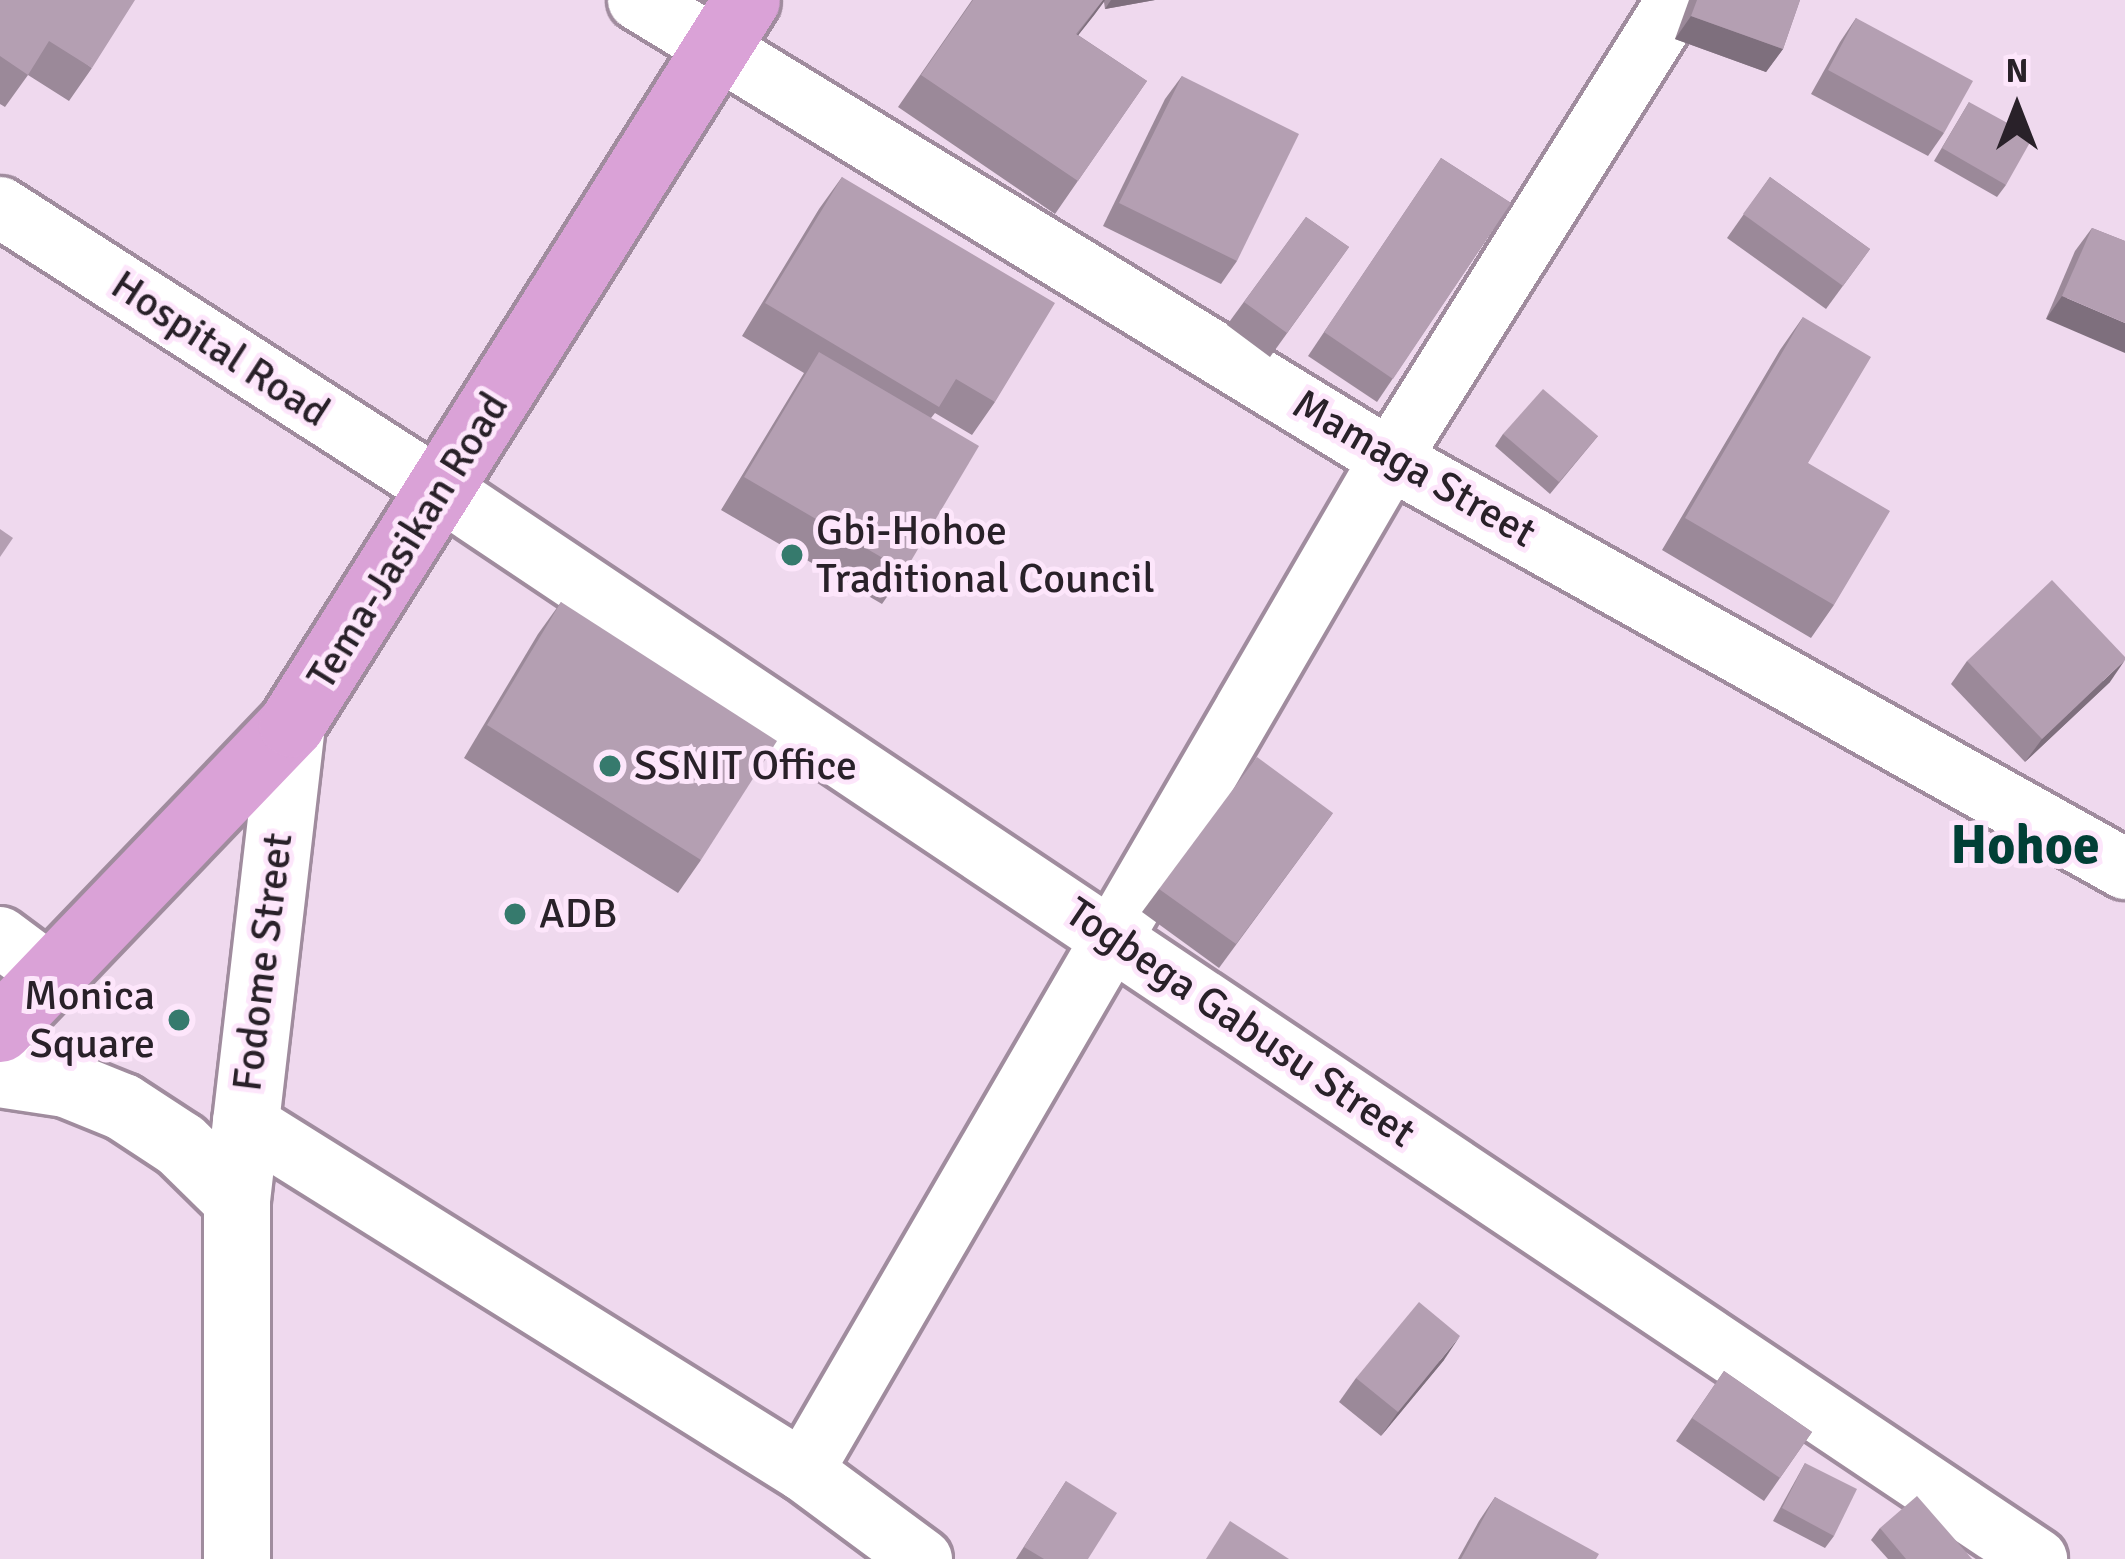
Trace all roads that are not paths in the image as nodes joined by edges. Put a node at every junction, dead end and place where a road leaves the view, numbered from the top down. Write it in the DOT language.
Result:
graph roads {
  1 [pos="638,0"];
  2 [pos="1677,0"];
  3 [pos="732,24"];
  4 [pos="0,207"];
  5 [pos="1390,459"];
  6 [pos="441,490"];
  7 [pos="292,724"];
  8 [pos="2125,869"];
  9 [pos="1110,935"];
  10 [pos="0,937"];
  11 [pos="51,976"];
  12 [pos="0,1029"];
  13 [pos="0,1074"];
  14 [pos="243,1120"];
  15 [pos="237,1200"];
  16 [pos="803,1471"];
  17 [pos="237,1559"];
  18 [pos="922,1559"];
  19 [pos="2037,1559"];
  1 -- 3 [label="street, Mamaga Street"];
  2 -- 5 [label="street"];
  3 -- 5 [label="street, Mamaga Street"];
  3 -- 6 [label="highway, Tema-Jasikan Road"];
  4 -- 6 [label="street, Hospital Road"];
  5 -- 8 [label="street, Mamaga Street"];
  5 -- 9 [label="street"];
  6 -- 7 [label="highway, Tema-Jasikan Road"];
  6 -- 9 [label="street, Togbega Gabusu Street"];
  7 -- 11 [label="highway, Tema-Jasikan Road"];
  7 -- 14 [label="street, Fodome Street"];
  9 -- 16 [label="street"];
  9 -- 19 [label="street, Togbega Gabusu Street"];
  10 -- 11 [label="street"];
  11 -- 12 [label="highway, Tema-Jasikan Road"];
  13 -- 15 [label="street"];
  14 -- 15 [label="street, Fodome Street"];
  14 -- 16 [label="street"];
  15 -- 17 [label="street, Fodome Street"];
  16 -- 18 [label="street"];
}
